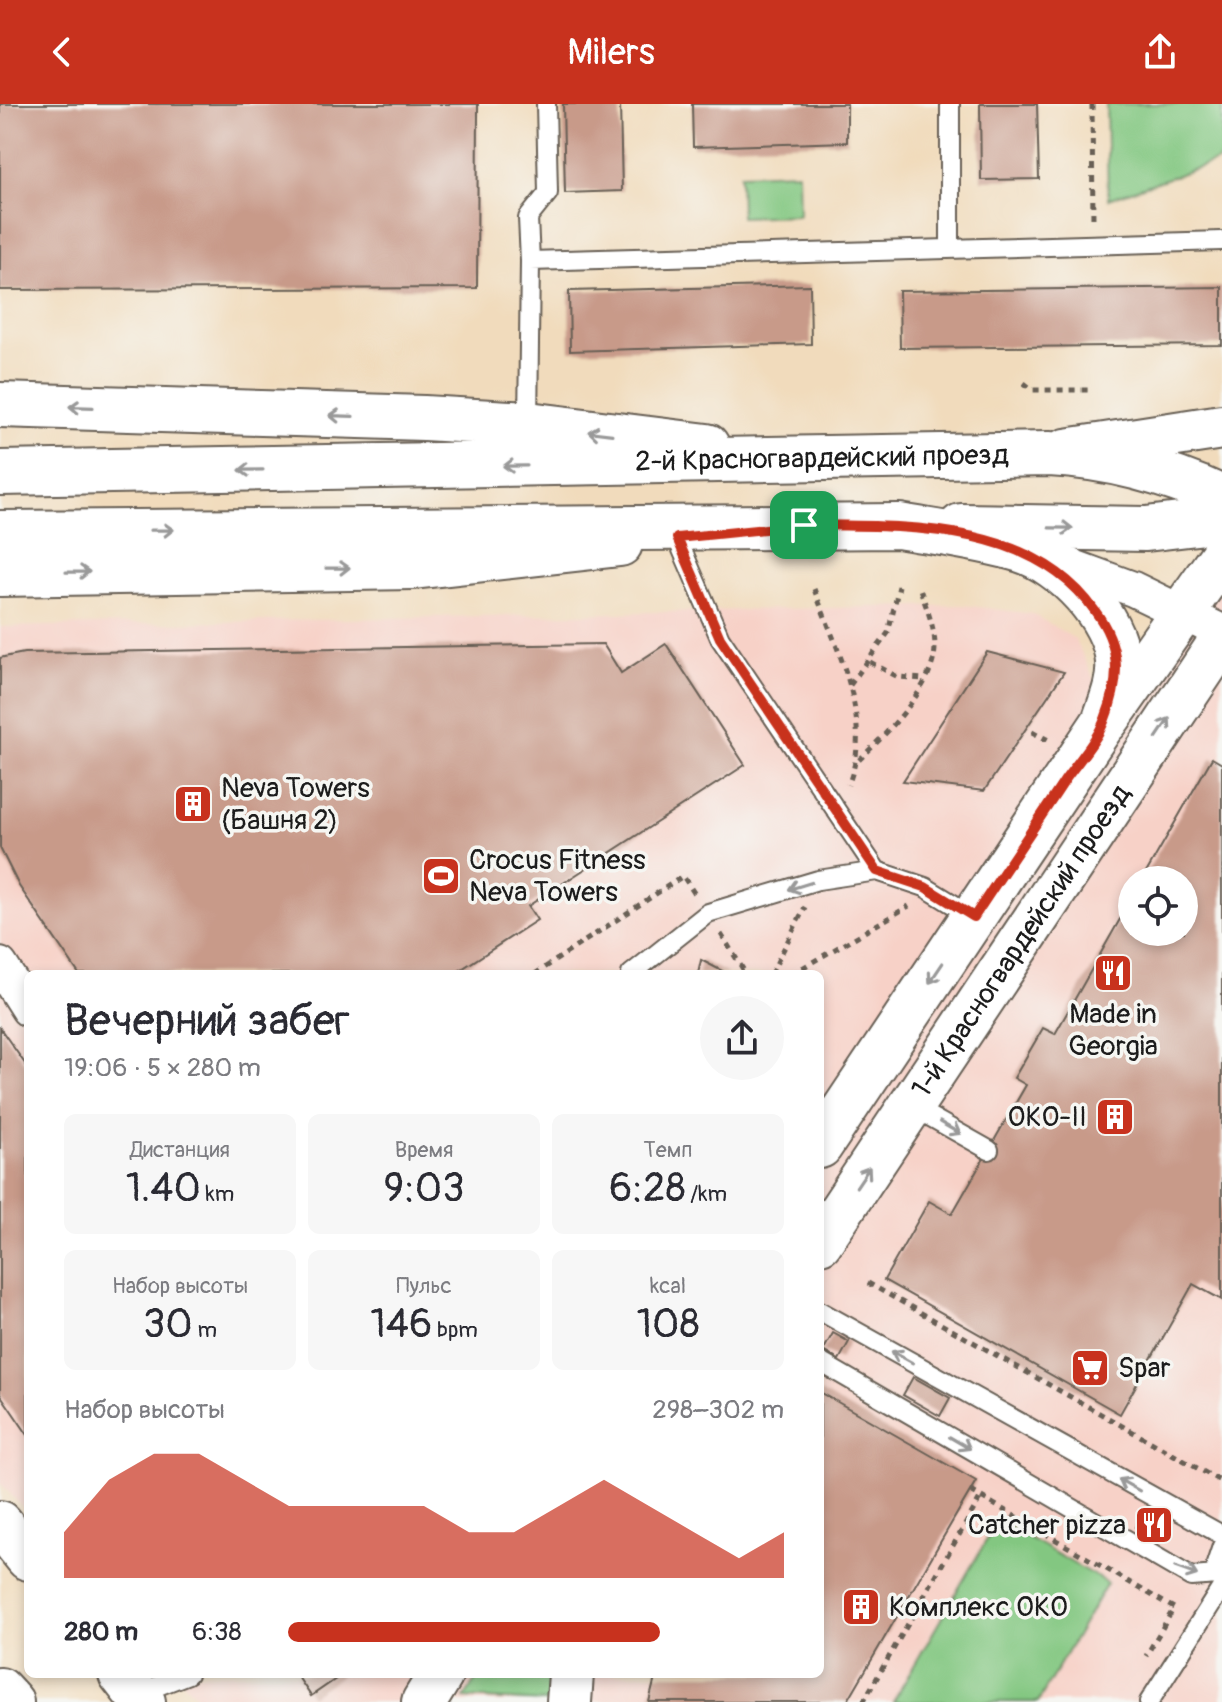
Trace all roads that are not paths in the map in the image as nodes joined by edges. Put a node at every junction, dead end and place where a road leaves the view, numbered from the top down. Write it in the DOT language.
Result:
graph roads {
  1 [pos="546,104"];
  2 [pos="950,104"];
  3 [pos="1222,241"];
  4 [pos="950,247"];
  5 [pos="530,261"];
  6 [pos="0,405"];
  7 [pos="528,424"];
  8 [pos="1222,427"];
  9 [pos="1049,454"];
  10 [pos="817,460"];
  11 [pos="0,473"];
  12 [pos="1222,498"];
  13 [pos="1222,520"];
  14 [pos="804,525"];
  15 [pos="899,526"];
  16 [pos="0,533"];
  17 [pos="677,538"];
  18 [pos="1023,550"];
  19 [pos="1222,556"];
  20 [pos="0,574"];
  21 [pos="1181,612"];
  22 [pos="1222,632"];
  23 [pos="1222,640"];
  24 [pos="1104,722"];
  25 [pos="877,871"];
  26 [pos="974,917"];
  27 [pos="0,965"];
  28 [pos="636,970"];
  29 [pos="24,1003"];
  30 [pos="911,1106"];
  31 [pos="824,1140"];
  32 [pos="989,1150"];
  33 [pos="824,1236"];
  34 [pos="824,1313"];
  35 [pos="824,1364"];
  36 [pos="0,1523"];
  37 [pos="1222,1535"];
  38 [pos="1222,1546"];
  39 [pos="24,1553"];
  40 [pos="1221,1581"];
  41 [pos="177,1678"];
  42 [pos="571,1678"];
  43 [pos="0,1690"];
  44 [pos="138,1693"];
  45 [pos="11,1702"];
  46 [pos="569,1702"];
  47 [pos="1149,1702"];
  1 -- 5 [label="lane"];
  2 -- 4 [label="lane"];
  3 -- 4 [label="lane"];
  4 -- 5 [label="lane"];
  5 -- 7 [label="lane"];
  7 -- 6 [label="main road, one-way"];
  10 -- 7 [label="main road, one-way"];
  8 -- 9 [label="main road"];
  9 -- 10 [label="main road, 2-й Красногвардейский проезд"];
  9 -- 12 [label="main road, 2-й Красногвардейский проезд"];
  10 -- 11 [label="main road, 2-й Красногвардейский проезд, one-way"];
  15 -- 13 [label="main road, one-way"];
  14 -- 15 [label="main road"];
  16 -- 14 [label="main road, one-way"];
  14 -- 17 [label="main road"];
  15 -- 18 [label="main road"];
  20 -- 17 [label="main road, one-way"];
  17 -- 25 [label="lane"];
  18 -- 21 [label="street"];
  18 -- 24 [label="main road"];
  19 -- 21 [label="main road, 1-й Красногвардейский проезд"];
  21 -- 22 [label="street"];
  21 -- 24 [label="main road, 1-й Красногвардейский проезд"];
  30 -- 23 [label="main road, 1-й Красногвардейский проезд, one-way"];
  24 -- 26 [label="main road, 1-й Красногвардейский проезд"];
  25 -- 26 [label="lane"];
  25 -- 28 [label="lane, one-way"];
  26 -- 31 [label="main road, 1-й Красногвардейский проезд, one-way"];
  27 -- 29 [label="street"];
  30 -- 32 [label="lane, one-way"];
  33 -- 30 [label="main road, 1-й Красногвардейский проезд, one-way"];
  37 -- 34 [label="lane, one-way"];
  35 -- 40 [label="lane, one-way"];
  36 -- 39 [label="main road"];
  38 -- 40 [label="lane"];
  40 -- 47 [label="lane"];
  41 -- 44 [label="lane"];
  42 -- 46 [label="main road"];
  43 -- 45 [label="main road"];
}
